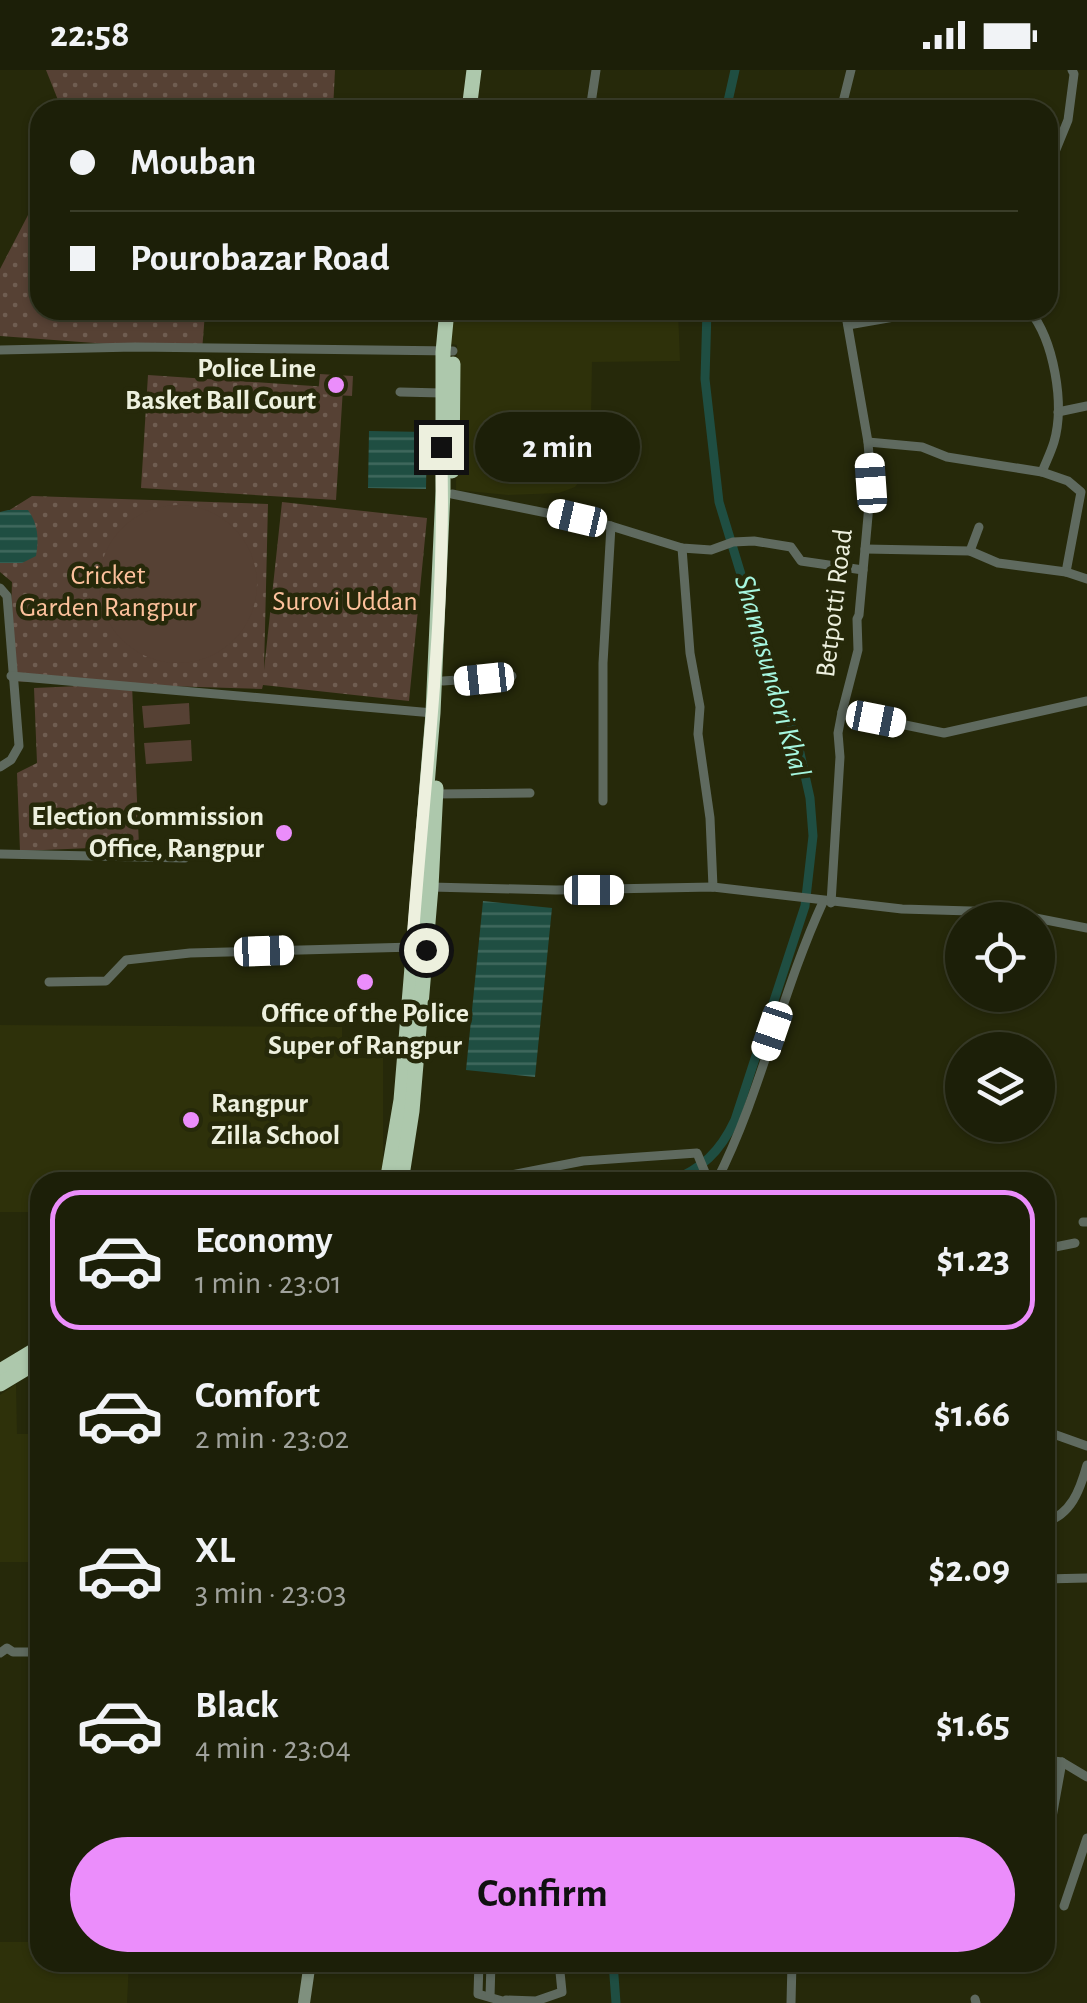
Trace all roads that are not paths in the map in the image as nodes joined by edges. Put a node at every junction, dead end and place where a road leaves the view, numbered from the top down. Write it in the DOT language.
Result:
graph roads {
  1 [pos="474,70"];
  2 [pos="482,70"];
  3 [pos="596,70"];
  4 [pos="850,70"];
  5 [pos="1072,70"];
  6 [pos="470,100"];
  7 [pos="479,100"];
  8 [pos="592,100"];
  9 [pos="843,100"];
  10 [pos="1058,144"];
  11 [pos="447,320"];
  12 [pos="455,320"];
  13 [pos="847,320"];
  14 [pos="877,320"];
  15 [pos="1038,320"];
  16 [pos="848,325"];
  17 [pos="0,350"];
  18 [pos="448,352"];
  19 [pos="400,392"];
  20 [pos="442,393"];
  21 [pos="1087,406"];
  22 [pos="1058,412"];
  23 [pos="868,442"];
  24 [pos="1042,472"];
  25 [pos="452,494"];
  26 [pos="611,526"];
  27 [pos="979,527"];
  28 [pos="682,548"];
  29 [pos="865,549"];
  30 [pos="970,551"];
  31 [pos="863,570"];
  32 [pos="1066,572"];
  33 [pos="1087,579"];
  34 [pos="0,588"];
  35 [pos="11,676"];
  36 [pos="512,676"];
  37 [pos="444,682"];
  38 [pos="1087,701"];
  39 [pos="433,712"];
  40 [pos="842,712"];
  41 [pos="0,767"];
  42 [pos="530,793"];
  43 [pos="435,794"];
  44 [pos="603,801"];
  45 [pos="0,854"];
  46 [pos="186,858"];
  47 [pos="431,887"];
  48 [pos="713,887"];
  49 [pos="827,902"];
  50 [pos="1087,928"];
  51 [pos="419,949"];
  52 [pos="48,982"];
  53 [pos="390,1172"];
  54 [pos="403,1172"];
  55 [pos="524,1172"];
  56 [pos="707,1172"];
  57 [pos="719,1172"];
  58 [pos="1076,1243"];
  59 [pos="1055,1247"];
  60 [pos="30,1353"];
  61 [pos="30,1366"];
  62 [pos="0,1371"];
  63 [pos="0,1384"];
  64 [pos="1055,1435"];
  65 [pos="1087,1446"];
  66 [pos="1087,1466"];
  67 [pos="1055,1518"];
  68 [pos="1087,1578"];
  69 [pos="1055,1579"];
  70 [pos="30,1652"];
  71 [pos="0,1653"];
  72 [pos="1055,1761"];
  73 [pos="1062,1762"];
  74 [pos="1087,1777"];
  75 [pos="1055,1801"];
  76 [pos="1087,1838"];
  77 [pos="1064,1906"];
  78 [pos="309,1972"];
  79 [pos="479,1972"];
  80 [pos="491,1972"];
  81 [pos="560,1972"];
  82 [pos="792,1972"];
  83 [pos="490,1997"];
  84 [pos="506,2002"];
  85 [pos="536,2002"];
  86 [pos="304,2003"];
  87 [pos="791,2003"];
  1 -- 6 [label="highway"];
  2 -- 7 [label="highway"];
  3 -- 8 [label="street"];
  4 -- 9 [label="street"];
  5 -- 10 [label="street"];
  11 -- 18 [label="highway"];
  12 -- 18 [label="highway"];
  13 -- 16 [label="street, Betpotti Road"];
  14 -- 16 [label="street"];
  15 -- 22 [label="street"];
  16 -- 23 [label="street, Betpotti Road"];
  17 -- 18 [label="street"];
  18 -- 20 [label="highway"];
  18 -- 25 [label="highway"];
  19 -- 20 [label="street"];
  20 -- 39 [label="highway"];
  21 -- 22 [label="street"];
  22 -- 24 [label="street"];
  23 -- 24 [label="street"];
  23 -- 29 [label="street, Betpotti Road"];
  24 -- 32 [label="street"];
  25 -- 26 [label="street"];
  25 -- 37 [label="highway"];
  26 -- 28 [label="street"];
  26 -- 44 [label="street"];
  27 -- 30 [label="street"];
  28 -- 31 [label="street"];
  28 -- 48 [label="street"];
  29 -- 30 [label="street"];
  29 -- 31 [label="street, Betpotti Road"];
  30 -- 32 [label="street"];
  31 -- 40 [label="street, Betpotti Road"];
  32 -- 33 [label="street"];
  34 -- 35 [label="street"];
  35 -- 39 [label="street"];
  35 -- 41 [label="street"];
  36 -- 37 [label="street"];
  37 -- 43 [label="highway"];
  38 -- 40 [label="street"];
  39 -- 51 [label="highway"];
  40 -- 49 [label="street, Betpotti Road"];
  42 -- 43 [label="street"];
  43 -- 47 [label="highway"];
  45 -- 46 [label="street"];
  47 -- 48 [label="street"];
  47 -- 51 [label="highway"];
  48 -- 49 [label="street"];
  49 -- 50 [label="street"];
  49 -- 57 [label="street"];
  51 -- 52 [label="street"];
  51 -- 53 [label="highway"];
  51 -- 54 [label="highway"];
  55 -- 56 [label="street"];
  58 -- 59 [label="street"];
  60 -- 62 [label="highway"];
  61 -- 63 [label="highway"];
  64 -- 65 [label="street"];
  66 -- 67 [label="street"];
  68 -- 69 [label="street"];
  70 -- 71 [label="street"];
  72 -- 73 [label="street"];
  73 -- 74 [label="street"];
  73 -- 75 [label="street"];
  76 -- 77 [label="street"];
  78 -- 86 [label="main road"];
  79 -- 83 [label="street"];
  80 -- 83 [label="street"];
  81 -- 85 [label="street"];
  82 -- 87 [label="street"];
  83 -- 84 [label="street"];
  84 -- 85 [label="street"];
}
